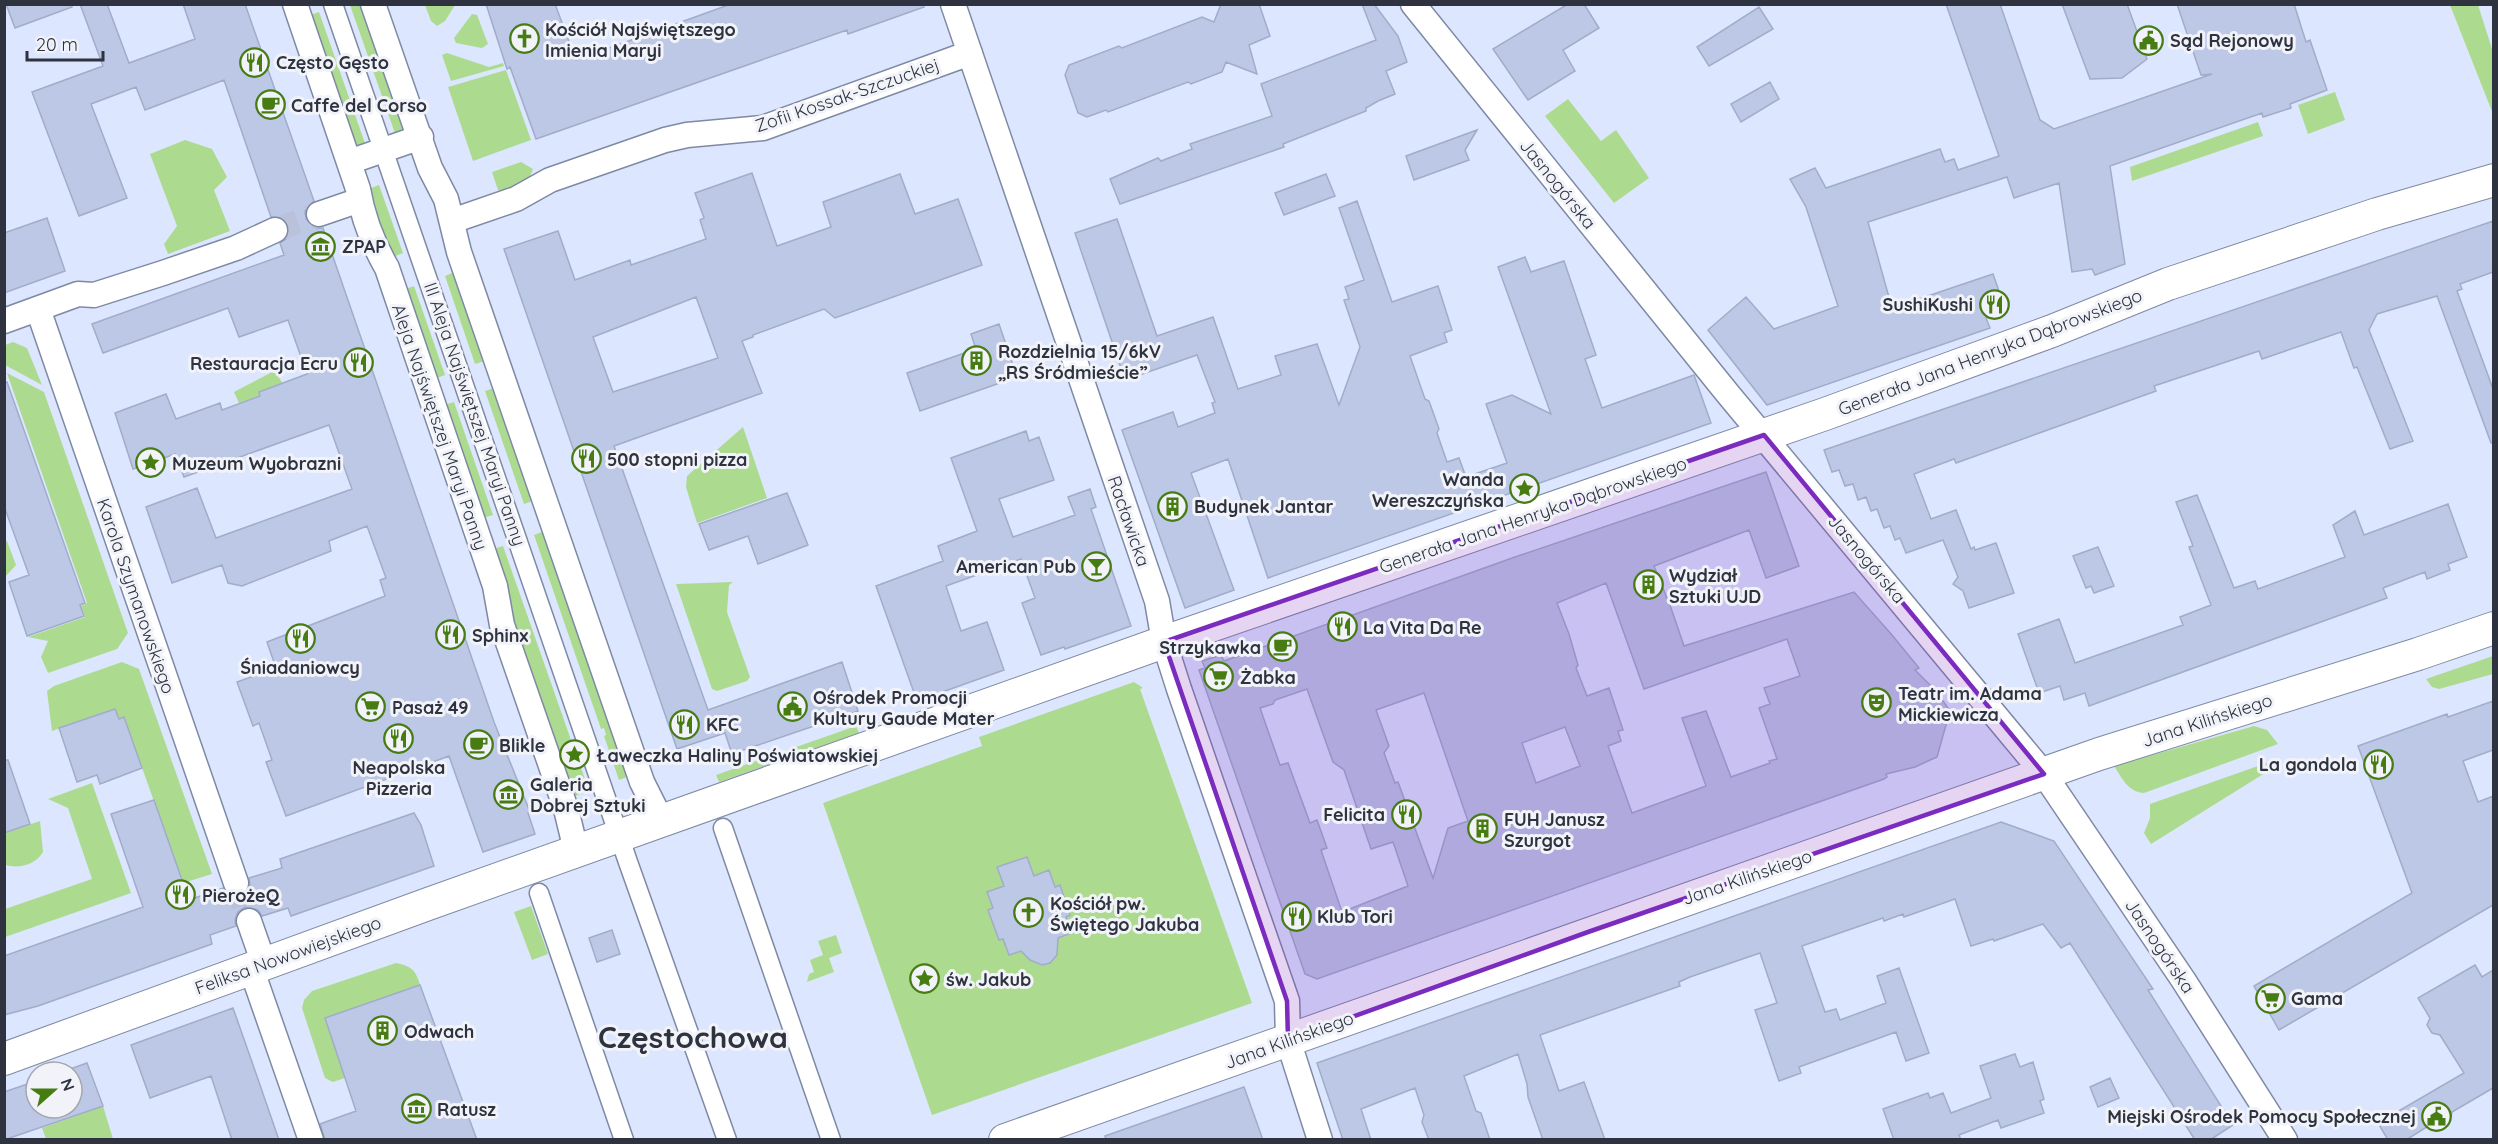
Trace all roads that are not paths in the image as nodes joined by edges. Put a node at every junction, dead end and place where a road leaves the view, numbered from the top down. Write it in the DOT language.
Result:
graph roads {
  1 [pos="295,4"];
  2 [pos="333,4"];
  3 [pos="373,4"];
  4 [pos="953,4"];
  5 [pos="1413,4"];
  6 [pos="970,53"];
  7 [pos="421,137"];
  8 [pos="384,150"];
  9 [pos="349,162"];
  10 [pos="2493,180"];
  11 [pos="360,200"];
  12 [pos="319,214"];
  13 [pos="452,221"];
  14 [pos="275,230"];
  15 [pos="38,309"];
  16 [pos="4,321"];
  17 [pos="1764,435"];
  18 [pos="2493,628"];
  19 [pos="1164,642"];
  20 [pos="2044,774"];
  21 [pos="662,822"];
  22 [pos="723,828"];
  23 [pos="618,830"];
  24 [pos="572,853"];
  25 [pos="236,883"];
  26 [pos="538,893"];
  27 [pos="249,921"];
  28 [pos="257,966"];
  29 [pos="1288,1041"];
  30 [pos="4,1059"];
  31 [pos="311,1140"];
  32 [pos="624,1140"];
  33 [pos="727,1140"];
  34 [pos="831,1140"];
  35 [pos="1005,1140"];
  36 [pos="1320,1140"];
  37 [pos="2285,1140"];
  1 -- 9 [label="street, Aleja Najświętszej Maryi Panny"];
  2 -- 8 [label="street, III Aleja Najświętszej Maryi Panny"];
  3 -- 7 [label="street"];
  4 -- 6 [label="street, Racławicka"];
  5 -- 17 [label="street, Jasnogórska"];
  6 -- 13 [label="street, Zofii Kossak-Szczuckiej"];
  6 -- 19 [label="street, Racławicka"];
  7 -- 8 [label="street"];
  7 -- 13 [label="street"];
  8 -- 9 [label="street"];
  8 -- 23 [label="street, III Aleja Najświętszej Maryi Panny"];
  9 -- 11 [label="street, Aleja Najświętszej Maryi Panny"];
  10 -- 17 [label="street, Generała Jana Henryka Dąbrowskiego"];
  11 -- 12 [label="street"];
  11 -- 24 [label="street, Aleja Najświętszej Maryi Panny"];
  13 -- 21 [label="street"];
  14 -- 15 [label="street"];
  15 -- 16 [label="street"];
  15 -- 25 [label="street, Karola Szymanowskiego"];
  17 -- 19 [label="street, Generała Jana Henryka Dąbrowskiego"];
  17 -- 20 [label="street, Jasnogórska"];
  18 -- 20 [label="street, Jana Kilińskiego"];
  19 -- 21 [label="street, Generała Jana Henryka Dąbrowskiego"];
  19 -- 29 [label="street, Racławicka"];
  20 -- 29 [label="street, Jana Kilińskiego"];
  20 -- 37 [label="street, Jasnogórska"];
  21 -- 23 [label="street, Generała Jana Henryka Dąbrowskiego"];
  22 -- 34 [label="street"];
  23 -- 24 [label="street, Generała Jana Henryka Dąbrowskiego"];
  23 -- 33 [label="street"];
  24 -- 28 [label="street, Feliksa Nowowiejskiego"];
  26 -- 32 [label="street"];
  27 -- 28 [label="street"];
  28 -- 30 [label="street, Feliksa Nowowiejskiego"];
  28 -- 31 [label="street"];
  29 -- 35 [label="street, Jana Kilińskiego"];
  29 -- 36 [label="street, Racławicka"];
}
